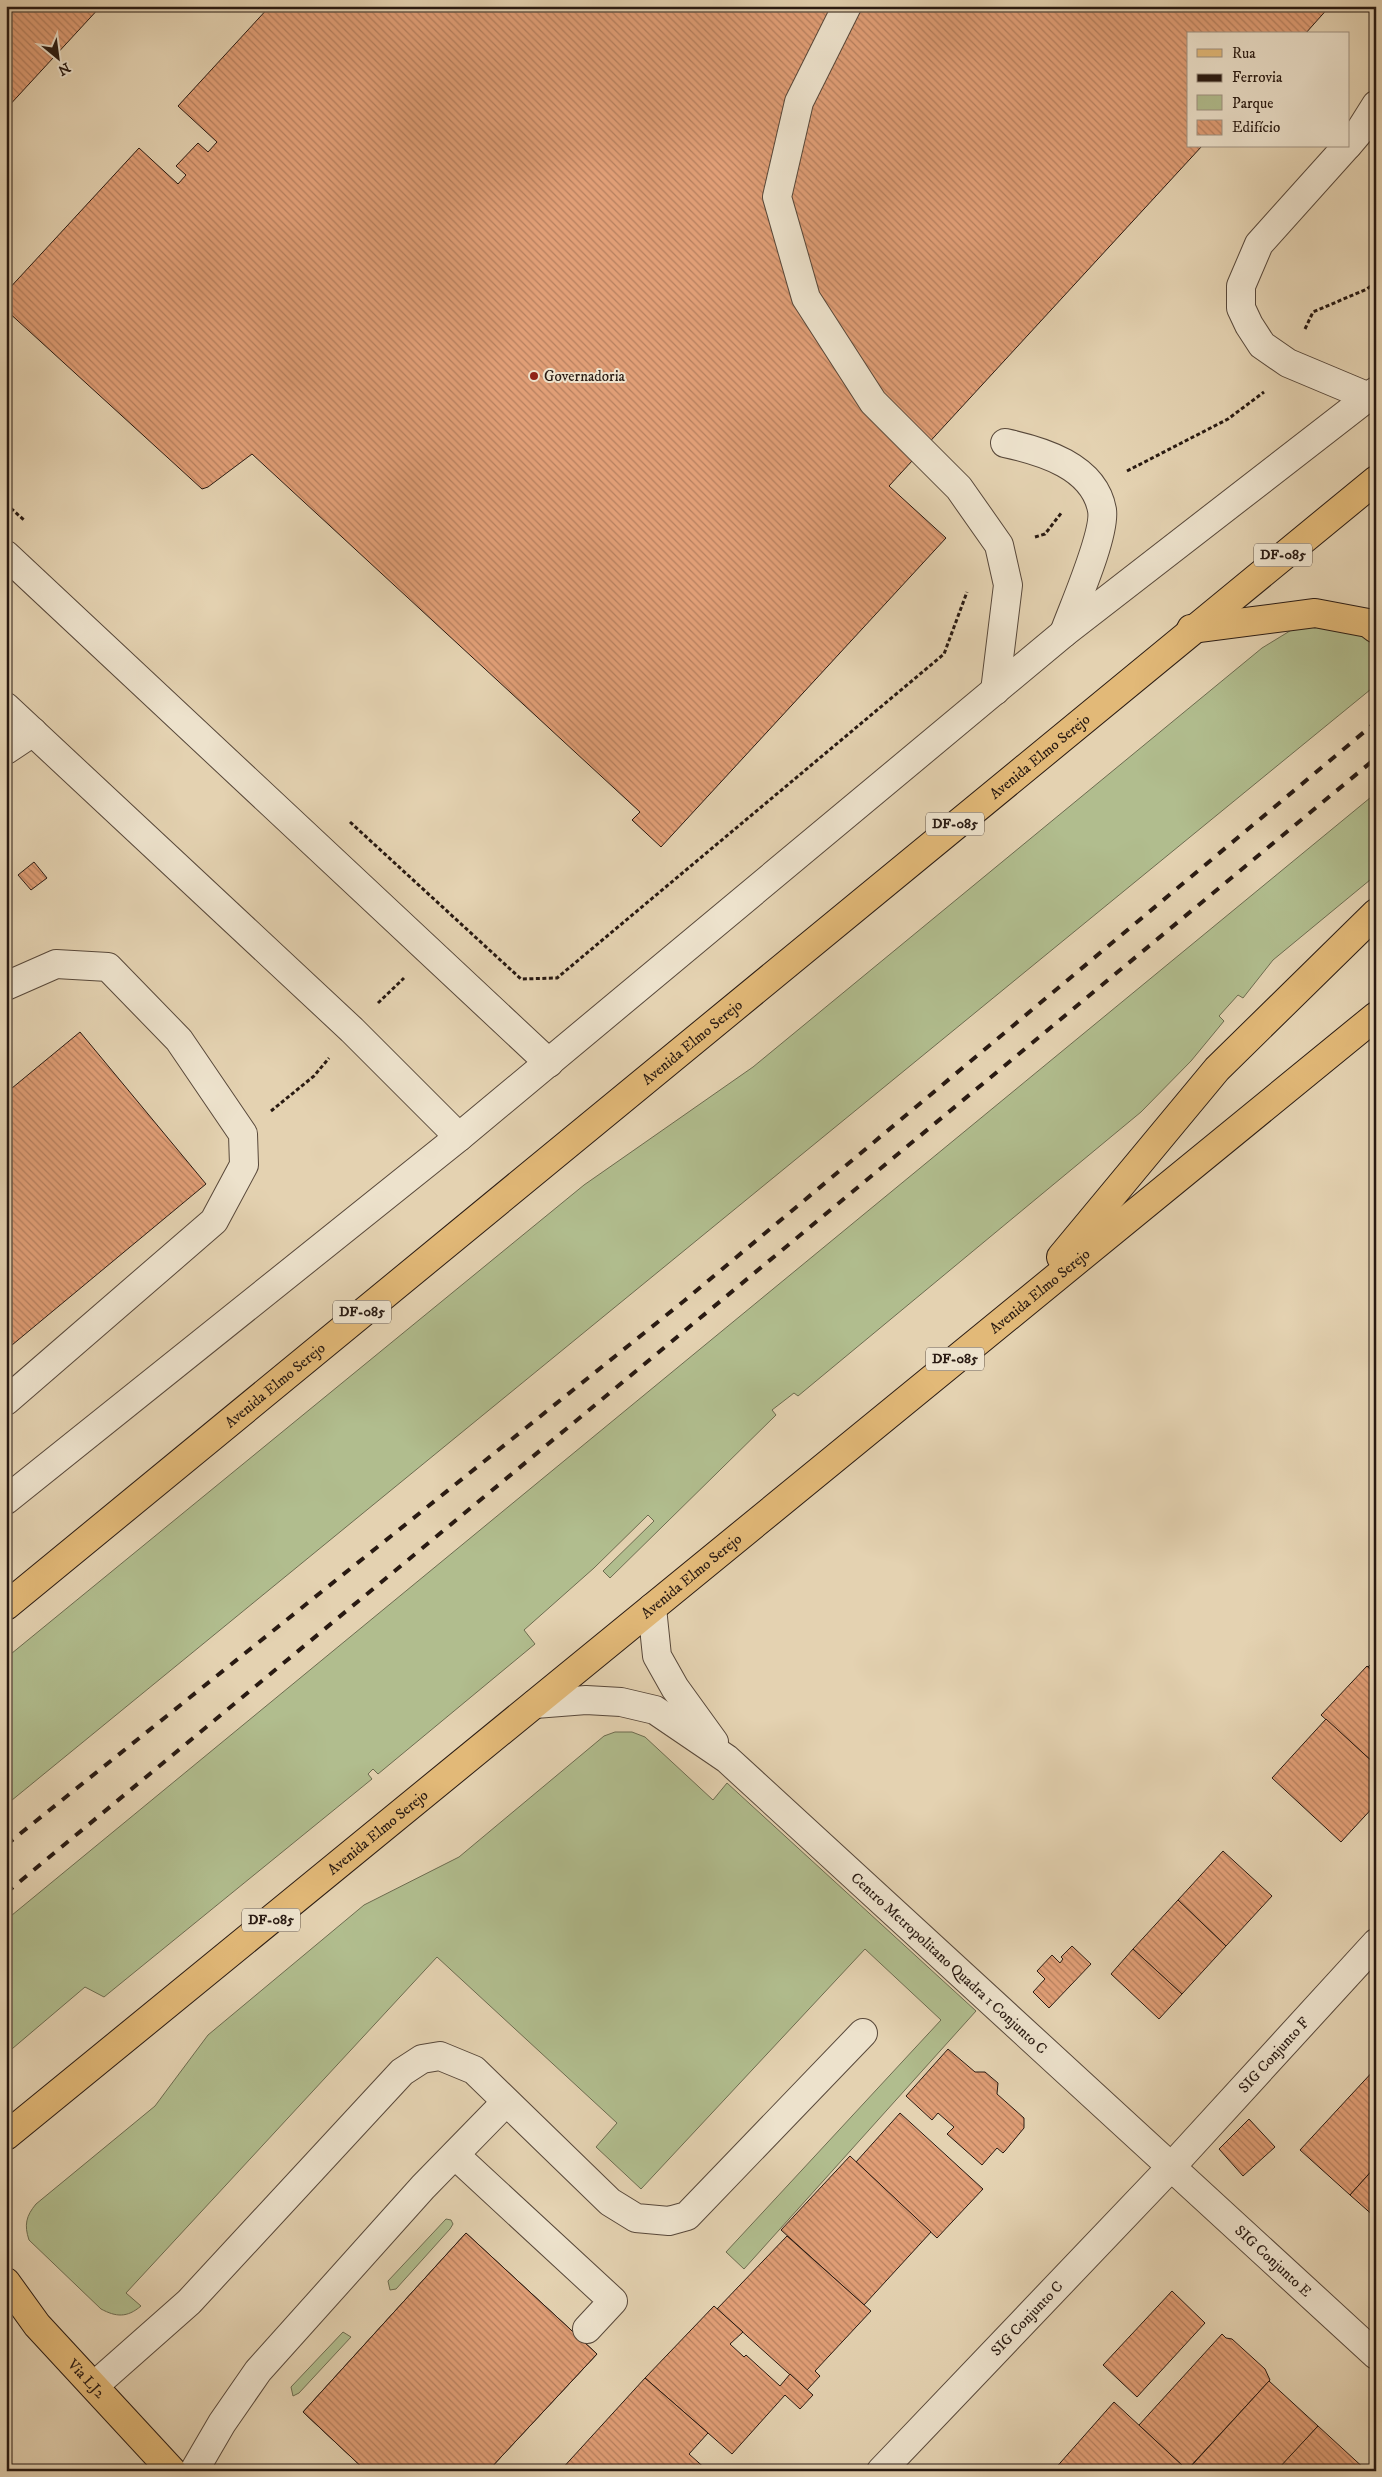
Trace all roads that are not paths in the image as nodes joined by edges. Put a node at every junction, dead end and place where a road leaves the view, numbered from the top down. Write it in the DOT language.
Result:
graph roads {
  1 [pos="847,6"];
  2 [pos="1376,104"];
  3 [pos="1350,143"];
  4 [pos="1345,148"];
  5 [pos="1372,394"];
  6 [pos="1005,444"];
  7 [pos="1376,480"];
  8 [pos="6,555"];
  9 [pos="1191,629"];
  10 [pos="1376,629"];
  11 [pos="1064,633"];
  12 [pos="995,691"];
  13 [pos="6,707"];
  14 [pos="33,732"];
  15 [pos="6,750"];
  16 [pos="1376,914"];
  17 [pos="6,986"];
  18 [pos="1376,1016"];
  19 [pos="549,1063"];
  20 [pos="458,1137"];
  21 [pos="1022,1304"];
  22 [pos="6,1402"];
  23 [pos="6,1500"];
  24 [pos="6,1606"];
  25 [pos="652,1608"];
  26 [pos="535,1704"];
  27 [pos="726,1759"];
  28 [pos="1376,1943"];
  29 [pos="863,2033"];
  30 [pos="506,2102"];
  31 [pos="6,2136"];
  32 [pos="455,2155"];
  33 [pos="1172,2166"];
  34 [pos="6,2282"];
  35 [pos="587,2329"];
  36 [pos="1376,2355"];
  37 [pos="94,2386"];
  38 [pos="161,2467"];
  39 [pos="194,2471"];
  40 [pos="881,2471"];
  1 -- 12 [label="street"];
  2 -- 3 [label="street"];
  4 -- 5 [label="street"];
  5 -- 11 [label="street"];
  6 -- 11 [label="street"];
  7 -- 9 [label="main road, Avenida Elmo Serejo / DF-085"];
  8 -- 19 [label="street"];
  9 -- 10 [label="main road"];
  9 -- 24 [label="main road, Avenida Elmo Serejo / DF-085"];
  11 -- 12 [label="street"];
  12 -- 19 [label="street"];
  13 -- 14 [label="street"];
  14 -- 15 [label="street"];
  14 -- 20 [label="street"];
  16 -- 21 [label="main road"];
  17 -- 22 [label="street"];
  18 -- 21 [label="main road, Avenida Elmo Serejo / DF-085"];
  19 -- 20 [label="street"];
  20 -- 23 [label="street"];
  21 -- 25 [label="main road, Avenida Elmo Serejo / DF-085"];
  25 -- 26 [label="main road, Avenida Elmo Serejo / DF-085"];
  25 -- 27 [label="street"];
  26 -- 27 [label="street"];
  26 -- 31 [label="main road, Avenida Elmo Serejo / DF-085"];
  27 -- 33 [label="street, Centro Metropolitano Quadra 1 Conjunto C"];
  28 -- 33 [label="street, SIG Conjunto F"];
  29 -- 30 [label="street"];
  30 -- 32 [label="street"];
  30 -- 37 [label="street"];
  32 -- 35 [label="street"];
  32 -- 39 [label="street"];
  33 -- 36 [label="street, SIG Conjunto E"];
  33 -- 40 [label="street, SIG Conjunto C"];
  34 -- 37 [label="main road, Via LJ2"];
  37 -- 38 [label="main road, Via LJ2"];
}
